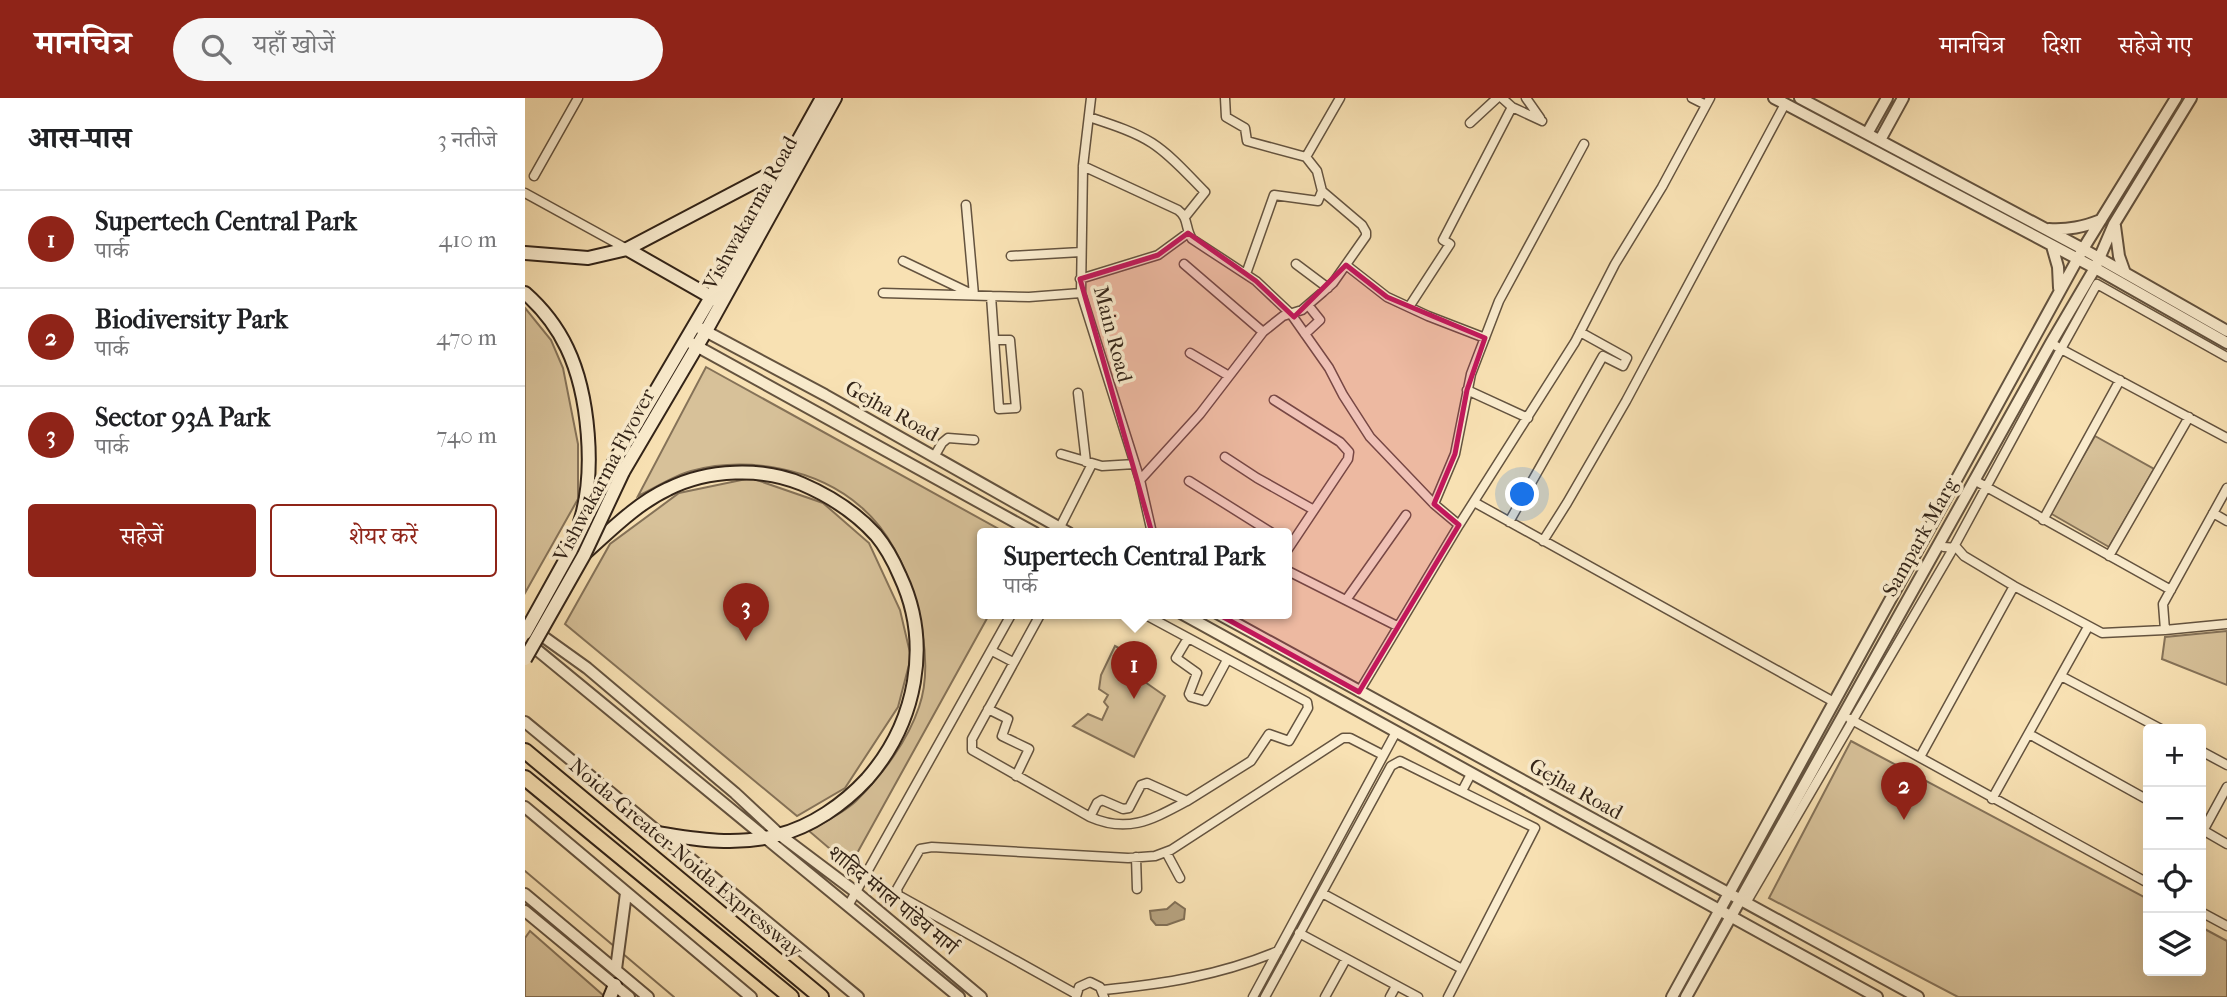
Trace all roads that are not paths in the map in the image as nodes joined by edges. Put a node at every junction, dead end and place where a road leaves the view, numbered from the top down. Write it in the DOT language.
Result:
graph roads {
  1 [pos="577,98"];
  2 [pos="822,98"];
  3 [pos="835,98"];
  4 [pos="1091,98"];
  5 [pos="1225,98"];
  6 [pos="1340,98"];
  7 [pos="1499,98"];
  8 [pos="1526,98"];
  9 [pos="1692,98"];
  10 [pos="1774,98"];
  11 [pos="1888,98"];
  12 [pos="1903,98"];
  13 [pos="2176,98"];
  14 [pos="2191,98"];
  15 [pos="1804,100"];
  16 [pos="1708,102"];
  17 [pos="1785,104"];
  18 [pos="1512,107"];
  19 [pos="1802,114"];
  20 [pos="1089,117"];
  21 [pos="1470,122"];
  22 [pos="1868,132"];
  23 [pos="1880,140"];
  24 [pos="1584,144"];
  25 [pos="1306,157"];
  26 [pos="785,166"];
  27 [pos="1083,166"];
  28 [pos="534,176"];
  29 [pos="1322,191"];
  30 [pos="525,193"];
  31 [pos="966,205"];
  32 [pos="1185,216"];
  33 [pos="2101,219"];
  34 [pos="2114,223"];
  35 [pos="2043,228"];
  36 [pos="1188,233"];
  37 [pos="2052,246"];
  38 [pos="627,249"];
  39 [pos="1081,252"];
  40 [pos="525,253"];
  41 [pos="2080,254"];
  42 [pos="1011,256"];
  43 [pos="903,261"];
  44 [pos="1184,264"];
  45 [pos="1296,264"];
  46 [pos="2097,264"];
  47 [pos="1346,265"];
  48 [pos="2125,273"];
  49 [pos="1246,274"];
  50 [pos="1080,279"];
  51 [pos="1328,288"];
  52 [pos="525,293"];
  53 [pos="883,293"];
  54 [pos="1081,293"];
  55 [pos="974,295"];
  56 [pos="2058,295"];
  57 [pos="991,296"];
  58 [pos="716,300"];
  59 [pos="1308,305"];
  60 [pos="1409,307"];
  61 [pos="1291,314"];
  62 [pos="700,328"];
  63 [pos="2227,331"];
  64 [pos="1263,332"];
  65 [pos="1580,332"];
  66 [pos="1305,334"];
  67 [pos="1485,338"];
  68 [pos="994,340"];
  69 [pos="691,343"];
  70 [pos="2227,343"];
  71 [pos="2056,346"];
  72 [pos="1190,353"];
  73 [pos="2227,356"];
  74 [pos="1229,376"];
  75 [pos="2120,380"];
  76 [pos="1467,390"];
  77 [pos="1078,393"];
  78 [pos="1275,400"];
  79 [pos="2189,417"];
  80 [pos="1528,418"];
  81 [pos="2227,438"];
  82 [pos="975,440"];
  83 [pos="1061,454"];
  84 [pos="935,457"];
  85 [pos="1225,457"];
  86 [pos="1089,463"];
  87 [pos="1135,464"];
  88 [pos="1140,480"];
  89 [pos="1189,481"];
  90 [pos="1974,481"];
  91 [pos="1987,487"];
  92 [pos="2227,488"];
  93 [pos="1474,502"];
  94 [pos="1434,504"];
  95 [pos="1314,510"];
  96 [pos="2213,513"];
  97 [pos="1406,515"];
  98 [pos="2043,520"];
  99 [pos="2227,520"];
  100 [pos="1509,522"];
  101 [pos="1459,525"];
  102 [pos="1026,528"];
  103 [pos="1057,528"];
  104 [pos="1063,528"];
  105 [pos="1151,528"];
  106 [pos="1264,528"];
  107 [pos="1292,538"];
  108 [pos="1543,541"];
  109 [pos="1947,548"];
  110 [pos="577,552"];
  111 [pos="2109,556"];
  112 [pos="1292,573"];
  113 [pos="2014,586"];
  114 [pos="2171,590"];
  115 [pos="1346,600"];
  116 [pos="1009,619"];
  117 [pos="1038,619"];
  118 [pos="1159,619"];
  119 [pos="1192,619"];
  120 [pos="1228,619"];
  121 [pos="525,623"];
  122 [pos="2227,624"];
  123 [pos="1397,626"];
  124 [pos="2088,627"];
  125 [pos="2165,630"];
  126 [pos="525,633"];
  127 [pos="1188,638"];
  128 [pos="525,640"];
  129 [pos="992,651"];
  130 [pos="525,659"];
  131 [pos="1227,660"];
  132 [pos="1013,662"];
  133 [pos="2061,676"];
  134 [pos="1359,692"];
  135 [pos="1834,702"];
  136 [pos="988,709"];
  137 [pos="1847,718"];
  138 [pos="525,722"];
  139 [pos="2152,724"];
  140 [pos="1396,732"];
  141 [pos="2029,734"];
  142 [pos="525,751"];
  143 [pos="2206,754"];
  144 [pos="1383,755"];
  145 [pos="1920,757"];
  146 [pos="2227,765"];
  147 [pos="1471,774"];
  148 [pos="1016,776"];
  149 [pos="525,778"];
  150 [pos="1484,781"];
  151 [pos="2227,787"];
  152 [pos="1462,791"];
  153 [pos="2143,797"];
  154 [pos="1476,798"];
  155 [pos="1992,799"];
  156 [pos="1187,801"];
  157 [pos="525,807"];
  158 [pos="1090,817"];
  159 [pos="2206,823"];
  160 [pos="2206,832"];
  161 [pos="657,833"];
  162 [pos="780,835"];
  163 [pos="764,838"];
  164 [pos="2227,844"];
  165 [pos="1166,852"];
  166 [pos="1136,857"];
  167 [pos="1180,878"];
  168 [pos="2143,880"];
  169 [pos="1137,889"];
  170 [pos="626,893"];
  171 [pos="857,893"];
  172 [pos="1322,893"];
  173 [pos="525,894"];
  174 [pos="1738,899"];
  175 [pos="848,906"];
  176 [pos="525,911"];
  177 [pos="2203,913"];
  178 [pos="1724,914"];
  179 [pos="2227,926"];
  180 [pos="1299,933"];
  181 [pos="1278,951"];
  182 [pos="1346,959"];
  183 [pos="617,964"];
  184 [pos="1462,969"];
  185 [pos="1396,986"];
  186 [pos="612,991"];
  187 [pos="1103,993"];
  188 [pos="1076,996"];
  189 [pos="629,997"];
  190 [pos="648,997"];
  191 [pos="751,997"];
  192 [pos="791,997"];
  193 [pos="821,997"];
  194 [pos="858,997"];
  195 [pos="959,997"];
  196 [pos="981,997"];
  197 [pos="1253,997"];
  198 [pos="1265,997"];
  199 [pos="1325,997"];
  200 [pos="1390,997"];
  201 [pos="1419,997"];
  202 [pos="1448,997"];
  203 [pos="1672,997"];
  204 [pos="1686,997"];
  205 [pos="1877,997"];
  206 [pos="1918,997"];
  1 -- 28 [label="street"];
  2 -- 26 [label="main road, Vishwakarma Road"];
  3 -- 58 [label="main road, Vishwakarma Road"];
  4 -- 20 [label="street, Main Road"];
  5 -- 25 [label="street"];
  6 -- 25 [label="street"];
  7 -- 18 [label="street"];
  7 -- 21 [label="street"];
  8 -- 18 [label="street"];
  9 -- 16 [label="street"];
  10 -- 17 [label="street"];
  11 -- 22 [label="street"];
  12 -- 23 [label="street"];
  13 -- 33 [label="street, Sampark Marg"];
  14 -- 34 [label="street, Sampark Marg"];
  15 -- 19 [label="street"];
  15 -- 22 [label="street"];
  16 -- 65 [label="street"];
  17 -- 19 [label="street"];
  17 -- 108 [label="street"];
  18 -- 60 [label="street"];
  19 -- 37 [label="street"];
  20 -- 27 [label="street, Main Road"];
  20 -- 32 [label="street"];
  22 -- 23 [label="street"];
  23 -- 35 [label="street"];
  24 -- 67 [label="street"];
  25 -- 29 [label="street"];
  26 -- 38 [label="main road"];
  26 -- 58 [label="main road, Vishwakarma Road"];
  27 -- 32 [label="street"];
  27 -- 39 [label="street, Main Road"];
  29 -- 47 [label="street"];
  29 -- 49 [label="street"];
  30 -- 38 [label="street"];
  31 -- 55 [label="street"];
  32 -- 36 [label="street"];
  33 -- 35 [label="street"];
  33 -- 41 [label="street, Sampark Marg"];
  34 -- 46 [label="street, Sampark Marg"];
  34 -- 48 [label="street"];
  35 -- 41 [label="street"];
  36 -- 49 [label="street"];
  36 -- 50 [label="street"];
  37 -- 41 [label="street"];
  37 -- 56 [label="street"];
  38 -- 40 [label="main road"];
  38 -- 58 [label="main road"];
  39 -- 42 [label="street"];
  39 -- 50 [label="street, Main Road"];
  41 -- 46 [label="street"];
  41 -- 56 [label="street, Sampark Marg"];
  43 -- 55 [label="street"];
  44 -- 64 [label="street"];
  45 -- 51 [label="street"];
  46 -- 48 [label="street"];
  46 -- 70 [label="street"];
  46 -- 71 [label="street, Sampark Marg"];
  47 -- 51 [label="street"];
  47 -- 60 [label="street"];
  48 -- 63 [label="street"];
  49 -- 61 [label="street"];
  50 -- 54 [label="street, Main Road"];
  51 -- 59 [label="street"];
  52 -- 110 [label="main road, bridge"];
  53 -- 55 [label="street"];
  54 -- 57 [label="street"];
  54 -- 87 [label="street, Main Road"];
  55 -- 57 [label="street"];
  56 -- 135 [label="street, Sampark Marg"];
  57 -- 68 [label="street"];
  58 -- 62 [label="main road, Vishwakarma Road"];
  59 -- 61 [label="street"];
  59 -- 66 [label="street"];
  60 -- 67 [label="street"];
  61 -- 64 [label="street"];
  61 -- 66 [label="street"];
  62 -- 69 [label="main road, Vishwakarma Road"];
  62 -- 84 [label="street, Gejha Road"];
  64 -- 74 [label="street"];
  65 -- 80 [label="street"];
  65 -- 100 [label="street"];
  66 -- 94 [label="street"];
  67 -- 76 [label="street"];
  68 -- 68 [label="street"];
  69 -- 102 [label="street, Gejha Road"];
  69 -- 110 [label="main road, Vishwakarma Flyover, bridge"];
  71 -- 73 [label="street"];
  71 -- 75 [label="street"];
  71 -- 90 [label="street, Sampark Marg"];
  71 -- 91 [label="street"];
  72 -- 74 [label="street"];
  74 -- 88 [label="street"];
  75 -- 79 [label="street"];
  75 -- 98 [label="street"];
  76 -- 80 [label="street"];
  76 -- 94 [label="street"];
  77 -- 86 [label="street"];
  78 -- 95 [label="street"];
  79 -- 81 [label="street"];
  79 -- 111 [label="street"];
  80 -- 93 [label="street"];
  82 -- 84 [label="street"];
  83 -- 86 [label="street"];
  84 -- 103 [label="street, Gejha Road"];
  85 -- 95 [label="street"];
  86 -- 87 [label="street"];
  86 -- 104 [label="street"];
  87 -- 88 [label="street, Main Road"];
  88 -- 105 [label="street, Main Road"];
  89 -- 106 [label="street"];
  90 -- 91 [label="street"];
  90 -- 109 [label="street, Sampark Marg"];
  91 -- 98 [label="street"];
  91 -- 109 [label="street"];
  92 -- 96 [label="street"];
  93 -- 100 [label="street"];
  93 -- 101 [label="street"];
  94 -- 101 [label="street"];
  95 -- 107 [label="street"];
  96 -- 99 [label="street"];
  96 -- 114 [label="street"];
  97 -- 115 [label="street"];
  98 -- 111 [label="street"];
  100 -- 108 [label="street"];
  101 -- 123 [label="street"];
  108 -- 135 [label="street"];
  109 -- 113 [label="street"];
  109 -- 137 [label="street, Sampark Marg"];
  110 -- 126 [label="main road, Vishwakarma Flyover, bridge"];
  110 -- 130 [label="main road, Vishwakarma Flyover, bridge"];
  110 -- 162 [label="main road"];
  111 -- 114 [label="street"];
  112 -- 115 [label="street"];
  113 -- 124 [label="street"];
  113 -- 145 [label="street"];
  114 -- 125 [label="street"];
  115 -- 123 [label="street"];
  116 -- 129 [label="street"];
  117 -- 132 [label="street"];
  118 -- 127 [label="street"];
  119 -- 140 [label="street, Gejha Road"];
  120 -- 134 [label="street, Gejha Road"];
  121 -- 162 [label="street, शाहिद मंगल पांडेय मार्ग"];
  122 -- 125 [label="street"];
  123 -- 134 [label="street"];
  124 -- 125 [label="street"];
  124 -- 133 [label="street"];
  127 -- 131 [label="street"];
  127 -- 131 [label="street"];
  128 -- 163 [label="street"];
  129 -- 132 [label="street"];
  129 -- 171 [label="street"];
  131 -- 156 [label="street"];
  132 -- 136 [label="street"];
  133 -- 139 [label="street"];
  133 -- 141 [label="street"];
  134 -- 174 [label="street, Gejha Road"];
  135 -- 174 [label="street, Sampark Marg"];
  136 -- 148 [label="street"];
  136 -- 148 [label="street"];
  137 -- 145 [label="street"];
  137 -- 174 [label="street, Sampark Marg"];
  138 -- 161 [label="street"];
  140 -- 144 [label="street"];
  140 -- 147 [label="street, Gejha Road"];
  141 -- 153 [label="street"];
  141 -- 155 [label="street"];
  142 -- 193 [label="highway, Noida-Greater Noida Expressway"];
  143 -- 146 [label="street"];
  144 -- 165 [label="street"];
  144 -- 181 [label="street"];
  145 -- 155 [label="street"];
  147 -- 150 [label="street, Gejha Road"];
  147 -- 152 [label="street"];
  148 -- 158 [label="street"];
  149 -- 192 [label="highway, Noida-Greater Noida Expressway"];
  150 -- 154 [label="street"];
  150 -- 178 [label="street, Gejha Road"];
  151 -- 159 [label="street"];
  152 -- 154 [label="street"];
  152 -- 172 [label="street"];
  154 -- 184 [label="street"];
  155 -- 168 [label="street"];
  156 -- 158 [label="street"];
  156 -- 158 [label="street"];
  157 -- 170 [label="street"];
  160 -- 164 [label="street"];
  161 -- 163 [label="main road"];
  161 -- 194 [label="street"];
  162 -- 163 [label="main road"];
  162 -- 171 [label="street, शाहिद मंगल पांडेय मार्ग"];
  163 -- 175 [label="street"];
  165 -- 166 [label="street"];
  165 -- 167 [label="street"];
  166 -- 169 [label="street"];
  166 -- 188 [label="street"];
  170 -- 183 [label="street"];
  170 -- 191 [label="street"];
  171 -- 175 [label="street"];
  171 -- 196 [label="street, शाहिद मंगल पांडेय मार्ग"];
  172 -- 180 [label="street"];
  172 -- 184 [label="street"];
  173 -- 183 [label="street"];
  174 -- 178 [label="street, Sampark Marg"];
  174 -- 206 [label="street, Gejha Road"];
  175 -- 195 [label="street"];
  176 -- 186 [label="street"];
  177 -- 179 [label="street"];
  178 -- 203 [label="street, Sampark Marg"];
  178 -- 204 [label="street, Sampark Marg"];
  178 -- 205 [label="street, Gejha Road"];
  180 -- 182 [label="street"];
  180 -- 198 [label="street"];
  181 -- 187 [label="street"];
  181 -- 197 [label="street"];
  182 -- 185 [label="street"];
  182 -- 199 [label="street"];
  183 -- 190 [label="street"];
  184 -- 202 [label="street"];
  185 -- 200 [label="street"];
  185 -- 201 [label="street"];
  186 -- 189 [label="street"];
  187 -- 188 [label="street"];
}
